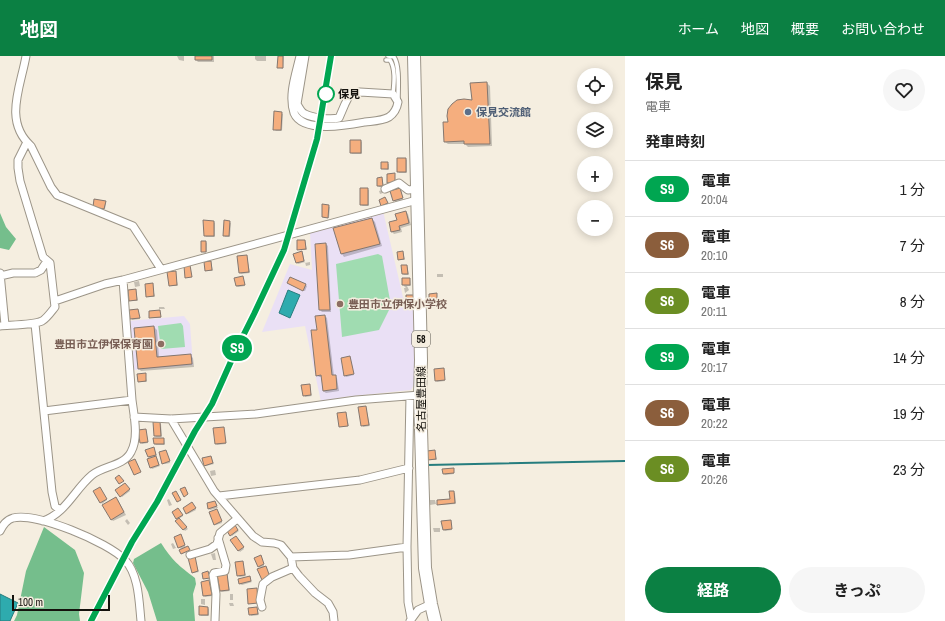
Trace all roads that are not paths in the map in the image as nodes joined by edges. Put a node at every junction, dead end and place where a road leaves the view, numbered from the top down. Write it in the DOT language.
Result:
graph roads {
  1 [pos="26,56"];
  2 [pos="300,56"];
  3 [pos="305,56"];
  4 [pos="414,56"];
  5 [pos="387,58"];
  6 [pos="392,94"];
  7 [pos="398,102"];
  8 [pos="27,142"];
  9 [pos="385,189"];
  10 [pos="417,195"];
  11 [pos="47,261"];
  12 [pos="161,269"];
  13 [pos="0,274"];
  14 [pos="123,280"];
  15 [pos="55,301"];
  16 [pos="35,324"];
  17 [pos="3,325"];
  18 [pos="415,396"];
  19 [pos="132,400"];
  20 [pos="44,411"];
  21 [pos="134,417"];
  22 [pos="171,419"];
  23 [pos="409,468"];
  24 [pos="219,496"];
  25 [pos="60,510"];
  26 [pos="237,519"];
  27 [pos="43,521"];
  28 [pos="0,530"];
  29 [pos="218,538"];
  30 [pos="407,546"];
  31 [pos="190,555"];
  32 [pos="291,557"];
  33 [pos="293,568"];
  34 [pos="431,604"];
  35 [pos="262,607"];
  36 [pos="411,620"];
  37 [pos="141,621"];
  38 [pos="216,621"];
  39 [pos="334,621"];
  40 [pos="435,621"];
  1 -- 8 [label="street"];
  2 -- 7 [label="street"];
  3 -- 6 [label="street"];
  4 -- 10 [label="main road, 名古屋豊田線 / 58"];
  5 -- 6 [label="lane"];
  5 -- 7 [label="lane"];
  6 -- 7 [label="street"];
  8 -- 11 [label="street"];
  8 -- 12 [label="street"];
  9 -- 10 [label="street"];
  10 -- 12 [label="street"];
  10 -- 18 [label="main road, 名古屋豊田線 / 58"];
  11 -- 13 [label="street"];
  11 -- 15 [label="street"];
  12 -- 14 [label="street"];
  13 -- 17 [label="street"];
  14 -- 15 [label="street"];
  14 -- 19 [label="street"];
  15 -- 16 [label="street"];
  16 -- 17 [label="street"];
  16 -- 20 [label="street"];
  18 -- 22 [label="street"];
  18 -- 23 [label="street"];
  18 -- 34 [label="main road, 名古屋豊田線 / 58"];
  19 -- 20 [label="street"];
  19 -- 21 [label="street"];
  20 -- 25 [label="street"];
  21 -- 22 [label="street"];
  21 -- 25 [label="street"];
  22 -- 24 [label="street"];
  23 -- 24 [label="street"];
  23 -- 30 [label="street"];
  24 -- 26 [label="street"];
  25 -- 27 [label="street"];
  26 -- 29 [label="street"];
  26 -- 32 [label="street"];
  27 -- 28 [label="street"];
  27 -- 37 [label="street"];
  29 -- 31 [label="street"];
  29 -- 38 [label="street"];
  30 -- 32 [label="street"];
  30 -- 36 [label="street"];
  32 -- 33 [label="street"];
  33 -- 35 [label="street"];
  33 -- 39 [label="street"];
  34 -- 36 [label="street"];
  34 -- 40 [label="main road, 名古屋豊田線 / 58"];
}
